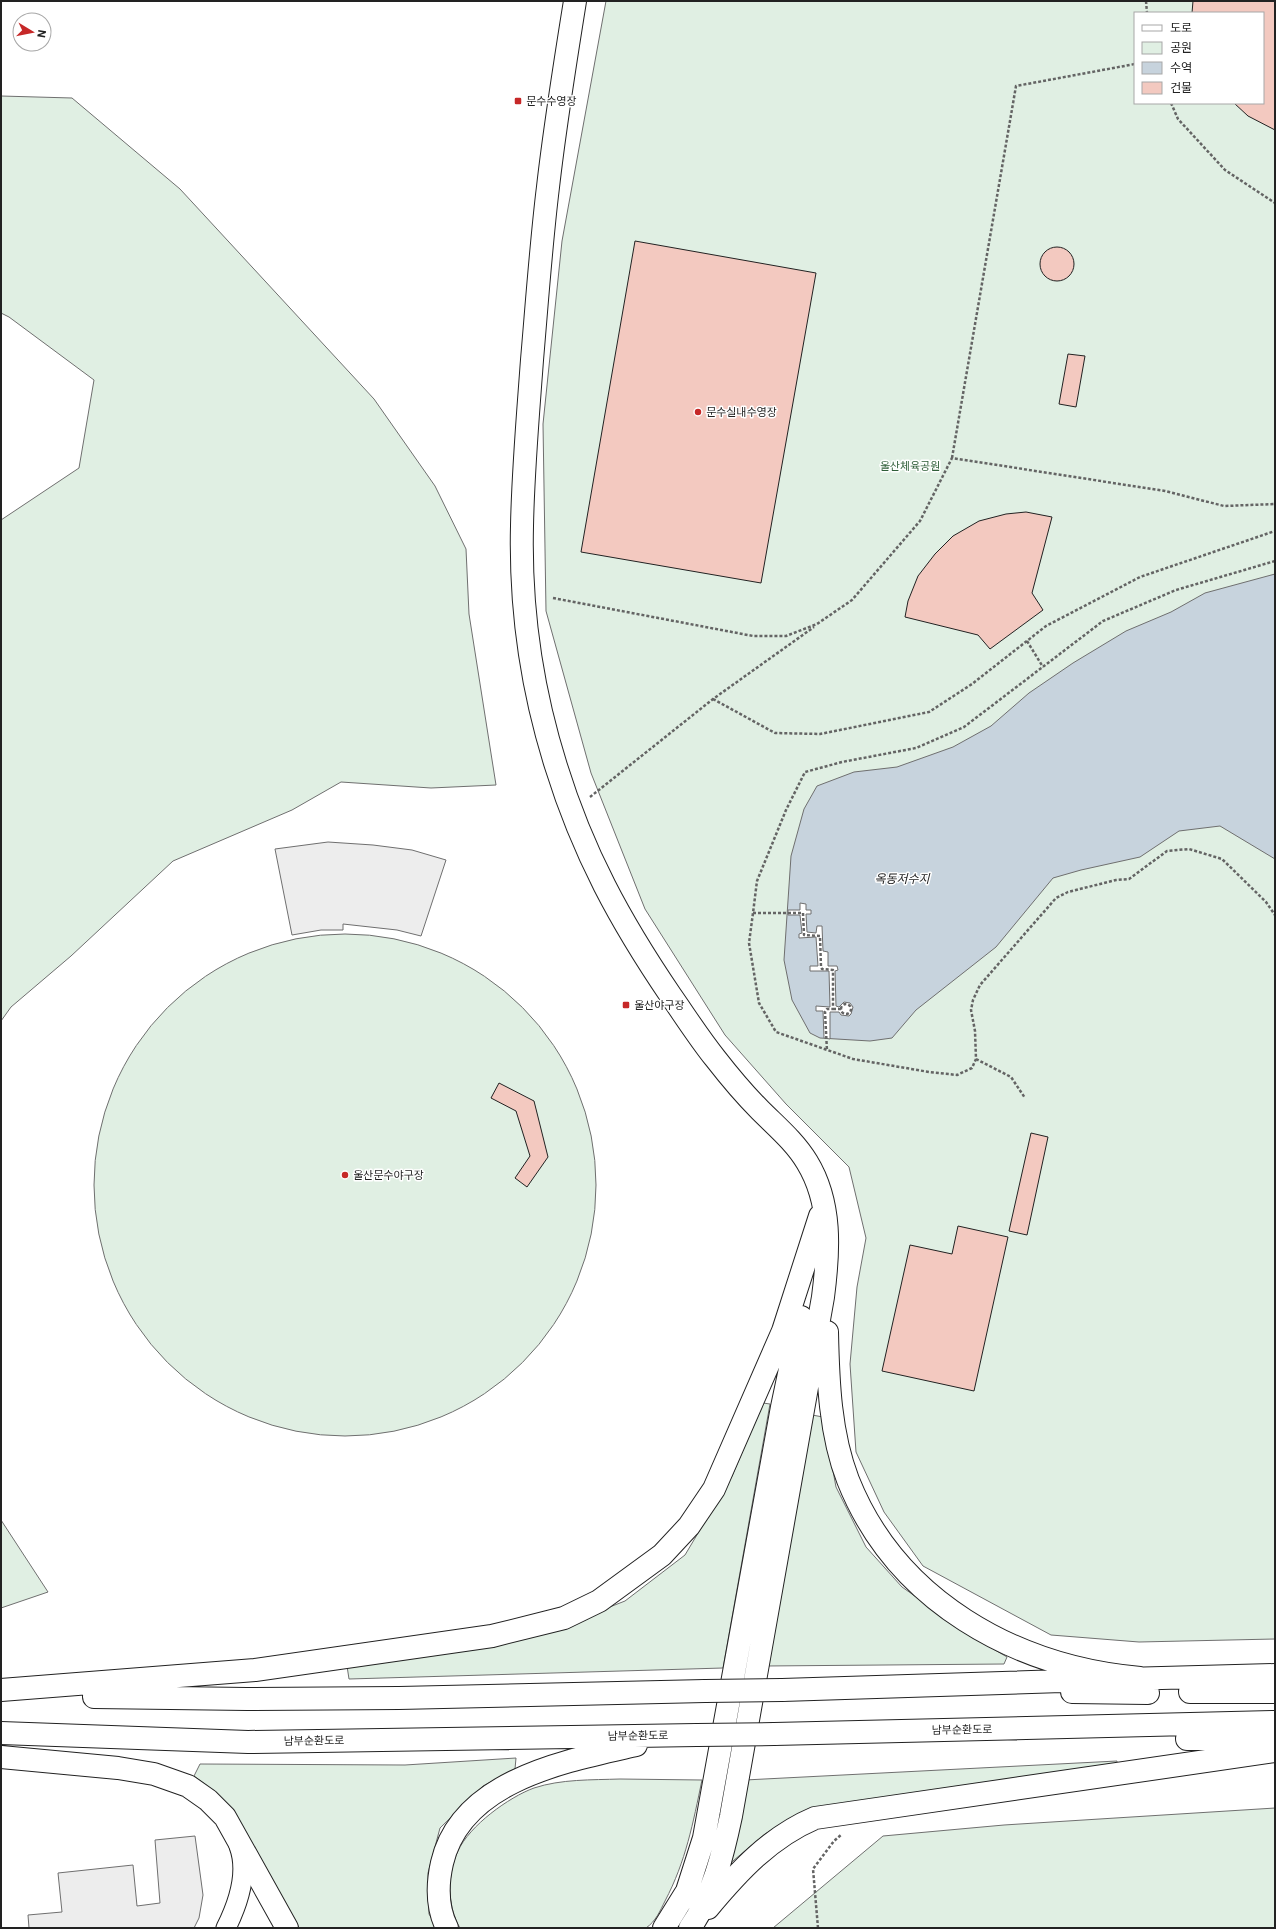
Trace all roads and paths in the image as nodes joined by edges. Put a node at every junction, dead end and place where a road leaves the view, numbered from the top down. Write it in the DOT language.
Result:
graph roads {
  1 [pos="575,1"];
  2 [pos="1146,1"];
  3 [pos="1147,12"];
  4 [pos="1134,64"];
  5 [pos="1172,104"];
  6 [pos="1275,203"];
  7 [pos="952,458"];
  8 [pos="1275,504"];
  9 [pos="1275,531"];
  10 [pos="1275,561"];
  11 [pos="553,598"];
  12 [pos="818,624"];
  13 [pos="1027,641"];
  14 [pos="1043,666"];
  15 [pos="713,699"];
  16 [pos="590,797"];
  17 [pos="752,913"];
  18 [pos="1275,915"];
  19 [pos="833,1009"];
  20 [pos="842,1009"];
  21 [pos="827,1051"];
  22 [pos="976,1059"];
  23 [pos="1025,1098"];
  24 [pos="820,1194"];
  25 [pos="820,1216"];
  26 [pos="828,1261"];
  27 [pos="1275,1675"];
  28 [pos="1140,1678"];
  29 [pos="1,1690"];
  30 [pos="782,1690"];
  31 [pos="1275,1692"];
  32 [pos="1,1697"];
  33 [pos="1275,1722"];
  34 [pos="1,1733"];
  35 [pos="774,1734"];
  36 [pos="697,1735"];
  37 [pos="1275,1740"];
  38 [pos="1275,1751"];
  39 [pos="1,1757"];
  40 [pos="845,1832"];
  41 [pos="235,1835"];
  42 [pos="226,1928"];
  43 [pos="288,1928"];
  44 [pos="447,1928"];
  45 [pos="664,1928"];
  46 [pos="691,1928"];
  47 [pos="818,1928"];
  1 -- 24 [label="main road"];
  2 -- 3 [label="path"];
  4 -- 7 [label="path"];
  5 -- 6 [label="path"];
  7 -- 8 [label="path"];
  7 -- 12 [label="path"];
  9 -- 13 [label="path"];
  10 -- 14 [label="path"];
  11 -- 12 [label="path"];
  12 -- 15 [label="path"];
  13 -- 14 [label="path"];
  13 -- 15 [label="path"];
  14 -- 17 [label="path"];
  15 -- 16 [label="path"];
  17 -- 19 [label="path"];
  17 -- 21 [label="path"];
  18 -- 22 [label="path"];
  19 -- 20 [label="path"];
  19 -- 21 [label="path"];
  21 -- 22 [label="path"];
  22 -- 23 [label="path"];
  24 -- 25 [label="main road"];
  24 -- 26 [label="main road"];
  25 -- 29 [label="main road"];
  25 -- 45 [label="main road"];
  26 -- 28 [label="main road"];
  26 -- 46 [label="main road"];
  27 -- 28 [label="main road"];
  28 -- 30 [label="main road"];
  30 -- 31 [label="main road"];
  30 -- 32 [label="main road, bridge"];
  33 -- 35 [label="main road, 남부순환도로"];
  34 -- 36 [label="main road, 남부순환도로"];
  35 -- 36 [label="main road, 남부순환도로, bridge"];
  35 -- 37 [label="main road"];
  36 -- 44 [label="main road"];
  38 -- 46 [label="main road"];
  39 -- 41 [label="main road"];
  40 -- 47 [label="path"];
  41 -- 42 [label="lane"];
  41 -- 43 [label="main road"];
}
